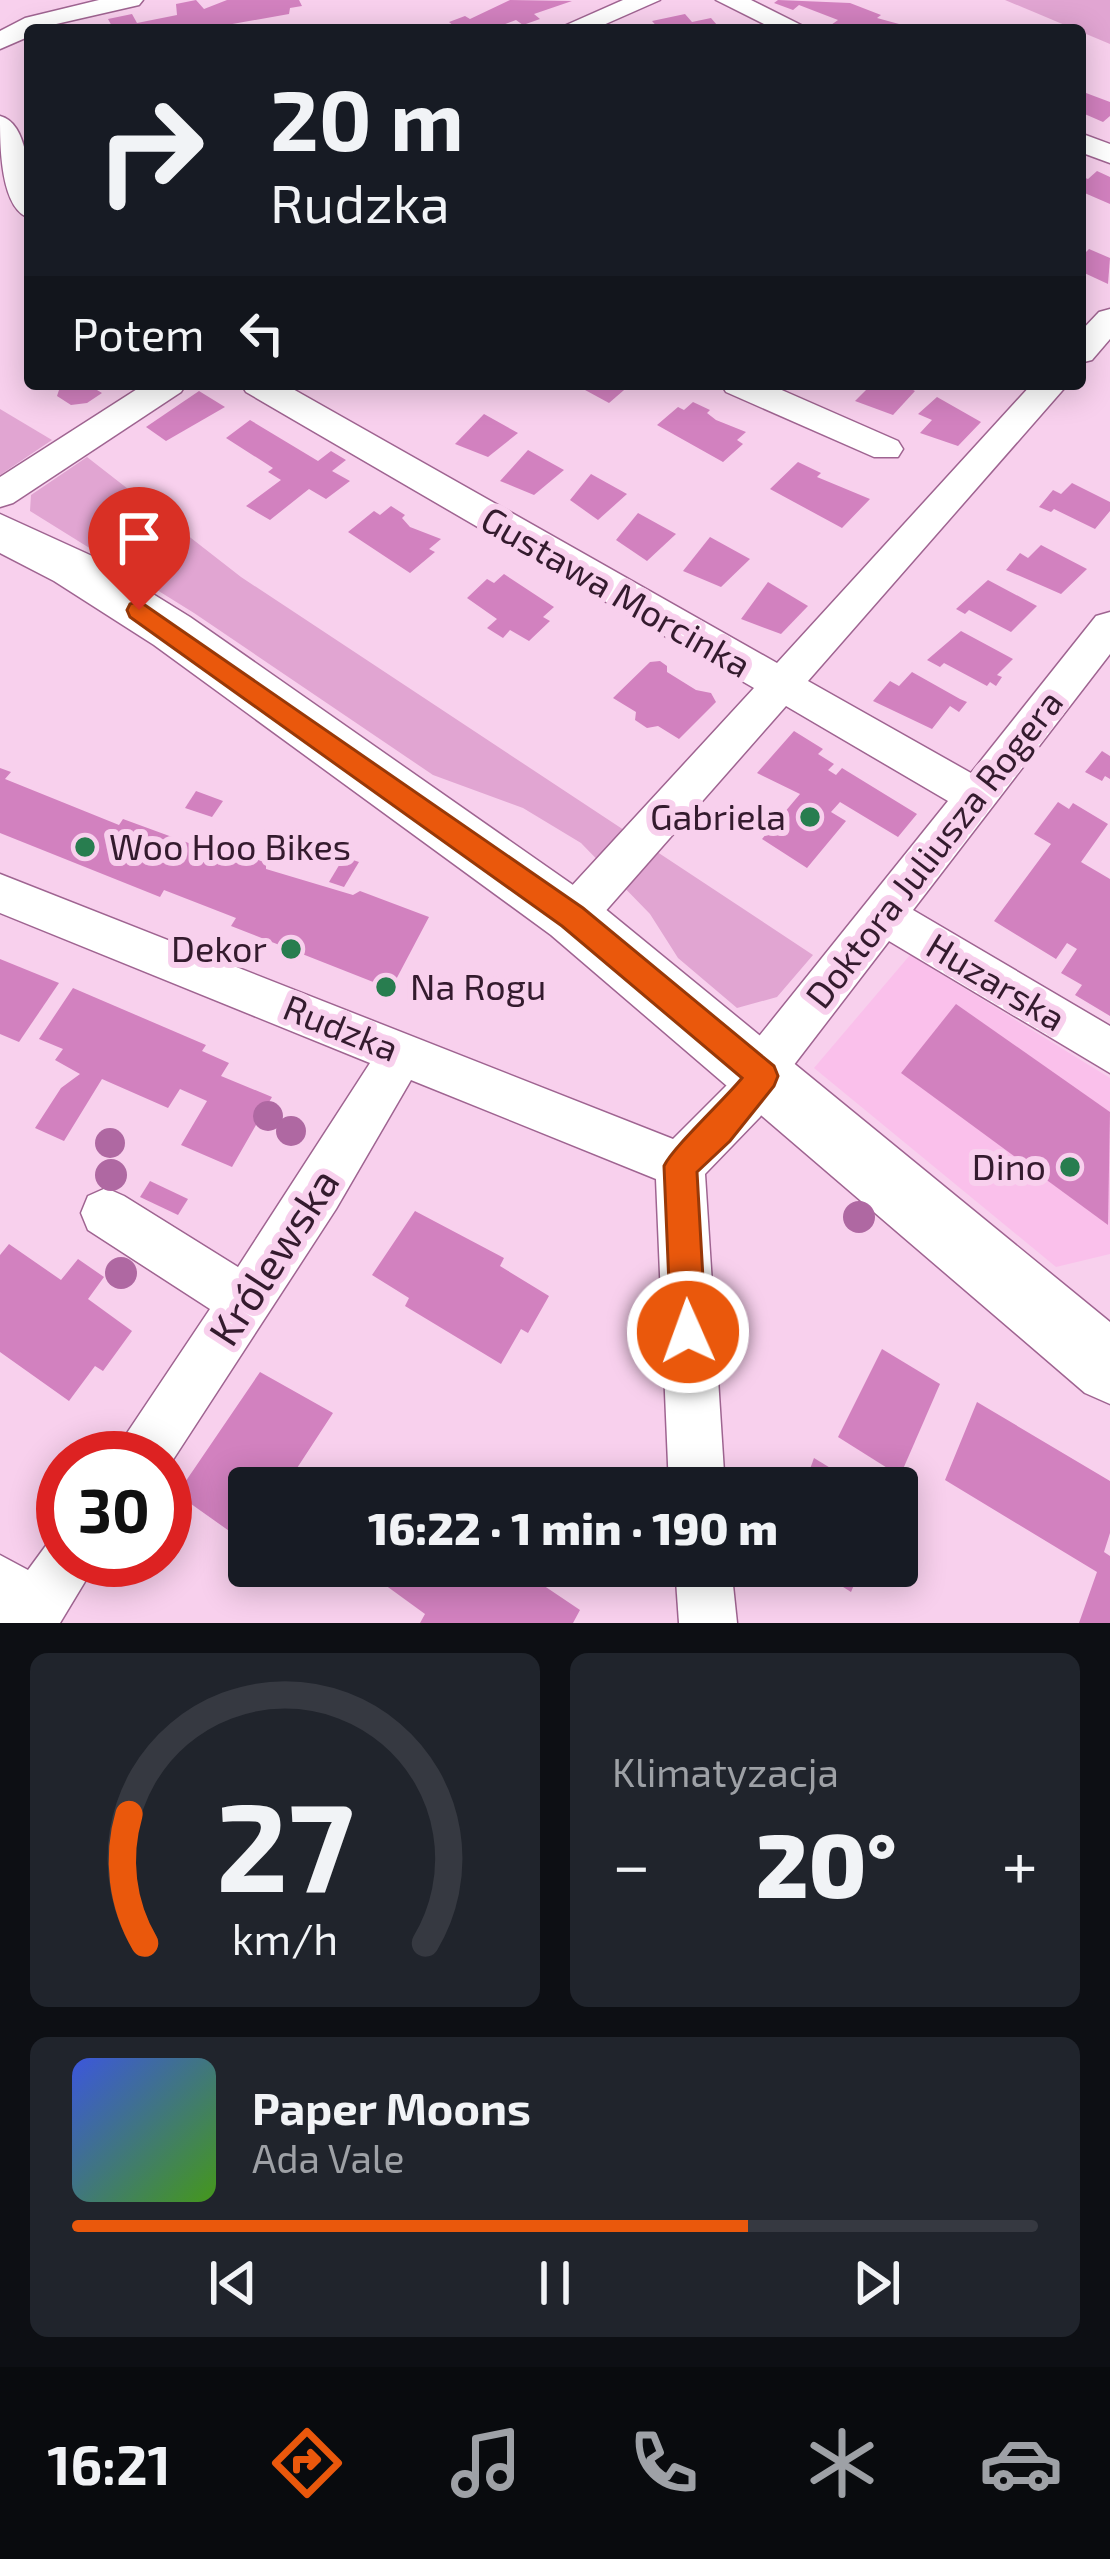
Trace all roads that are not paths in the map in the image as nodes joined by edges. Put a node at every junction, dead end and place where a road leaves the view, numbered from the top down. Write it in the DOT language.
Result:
graph roads {
  1 [pos="130,0"];
  2 [pos="647,0"];
  3 [pos="729,0"];
  4 [pos="34,24"];
  5 [pos="584,24"];
  6 [pos="784,24"];
  7 [pos="0,125"];
  8 [pos="22,166"];
  9 [pos="1110,320"];
  10 [pos="1086,346"];
  11 [pos="160,390"];
  12 [pos="268,390"];
  13 [pos="752,390"];
  14 [pos="1046,390"];
  15 [pos="886,449"];
  16 [pos="0,494"];
  17 [pos="0,532"];
  18 [pos="1110,626"];
  19 [pos="781,686"];
  20 [pos="976,796"];
  21 [pos="0,893"];
  22 [pos="882,914"];
  23 [pos="572,917"];
  24 [pos="1110,1051"];
  25 [pos="402,1052"];
  26 [pos="763,1076"];
  27 [pos="680,1166"];
  28 [pos="106,1214"];
  29 [pos="246,1302"];
  30 [pos="1110,1368"];
  31 [pos="160,1431"];
  32 [pos="696,1467"];
  33 [pos="705,1587"];
  34 [pos="708,1623"];
  1 -- 4 [label="street"];
  2 -- 5 [label="street"];
  3 -- 6 [label="street"];
  7 -- 8 [label="street"];
  9 -- 10 [label="street"];
  11 -- 16 [label="street"];
  12 -- 19 [label="street, Gustawa Morcinka"];
  13 -- 15 [label="street"];
  14 -- 19 [label="street"];
  17 -- 23 [label="street"];
  18 -- 20 [label="street, Doktora Juliusza Rogera"];
  19 -- 20 [label="street, Gustawa Morcinka"];
  19 -- 23 [label="street"];
  20 -- 22 [label="street, Doktora Juliusza Rogera"];
  21 -- 25 [label="street, Rudzka"];
  22 -- 24 [label="street, Huzarska"];
  22 -- 26 [label="street, Doktora Juliusza Rogera"];
  23 -- 26 [label="street"];
  25 -- 27 [label="street, Rudzka"];
  25 -- 29 [label="street, Królewska"];
  26 -- 27 [label="street"];
  26 -- 30 [label="street"];
  27 -- 32 [label="street"];
  28 -- 29 [label="street"];
  29 -- 31 [label="street, Królewska"];
  33 -- 34 [label="street"];
}
